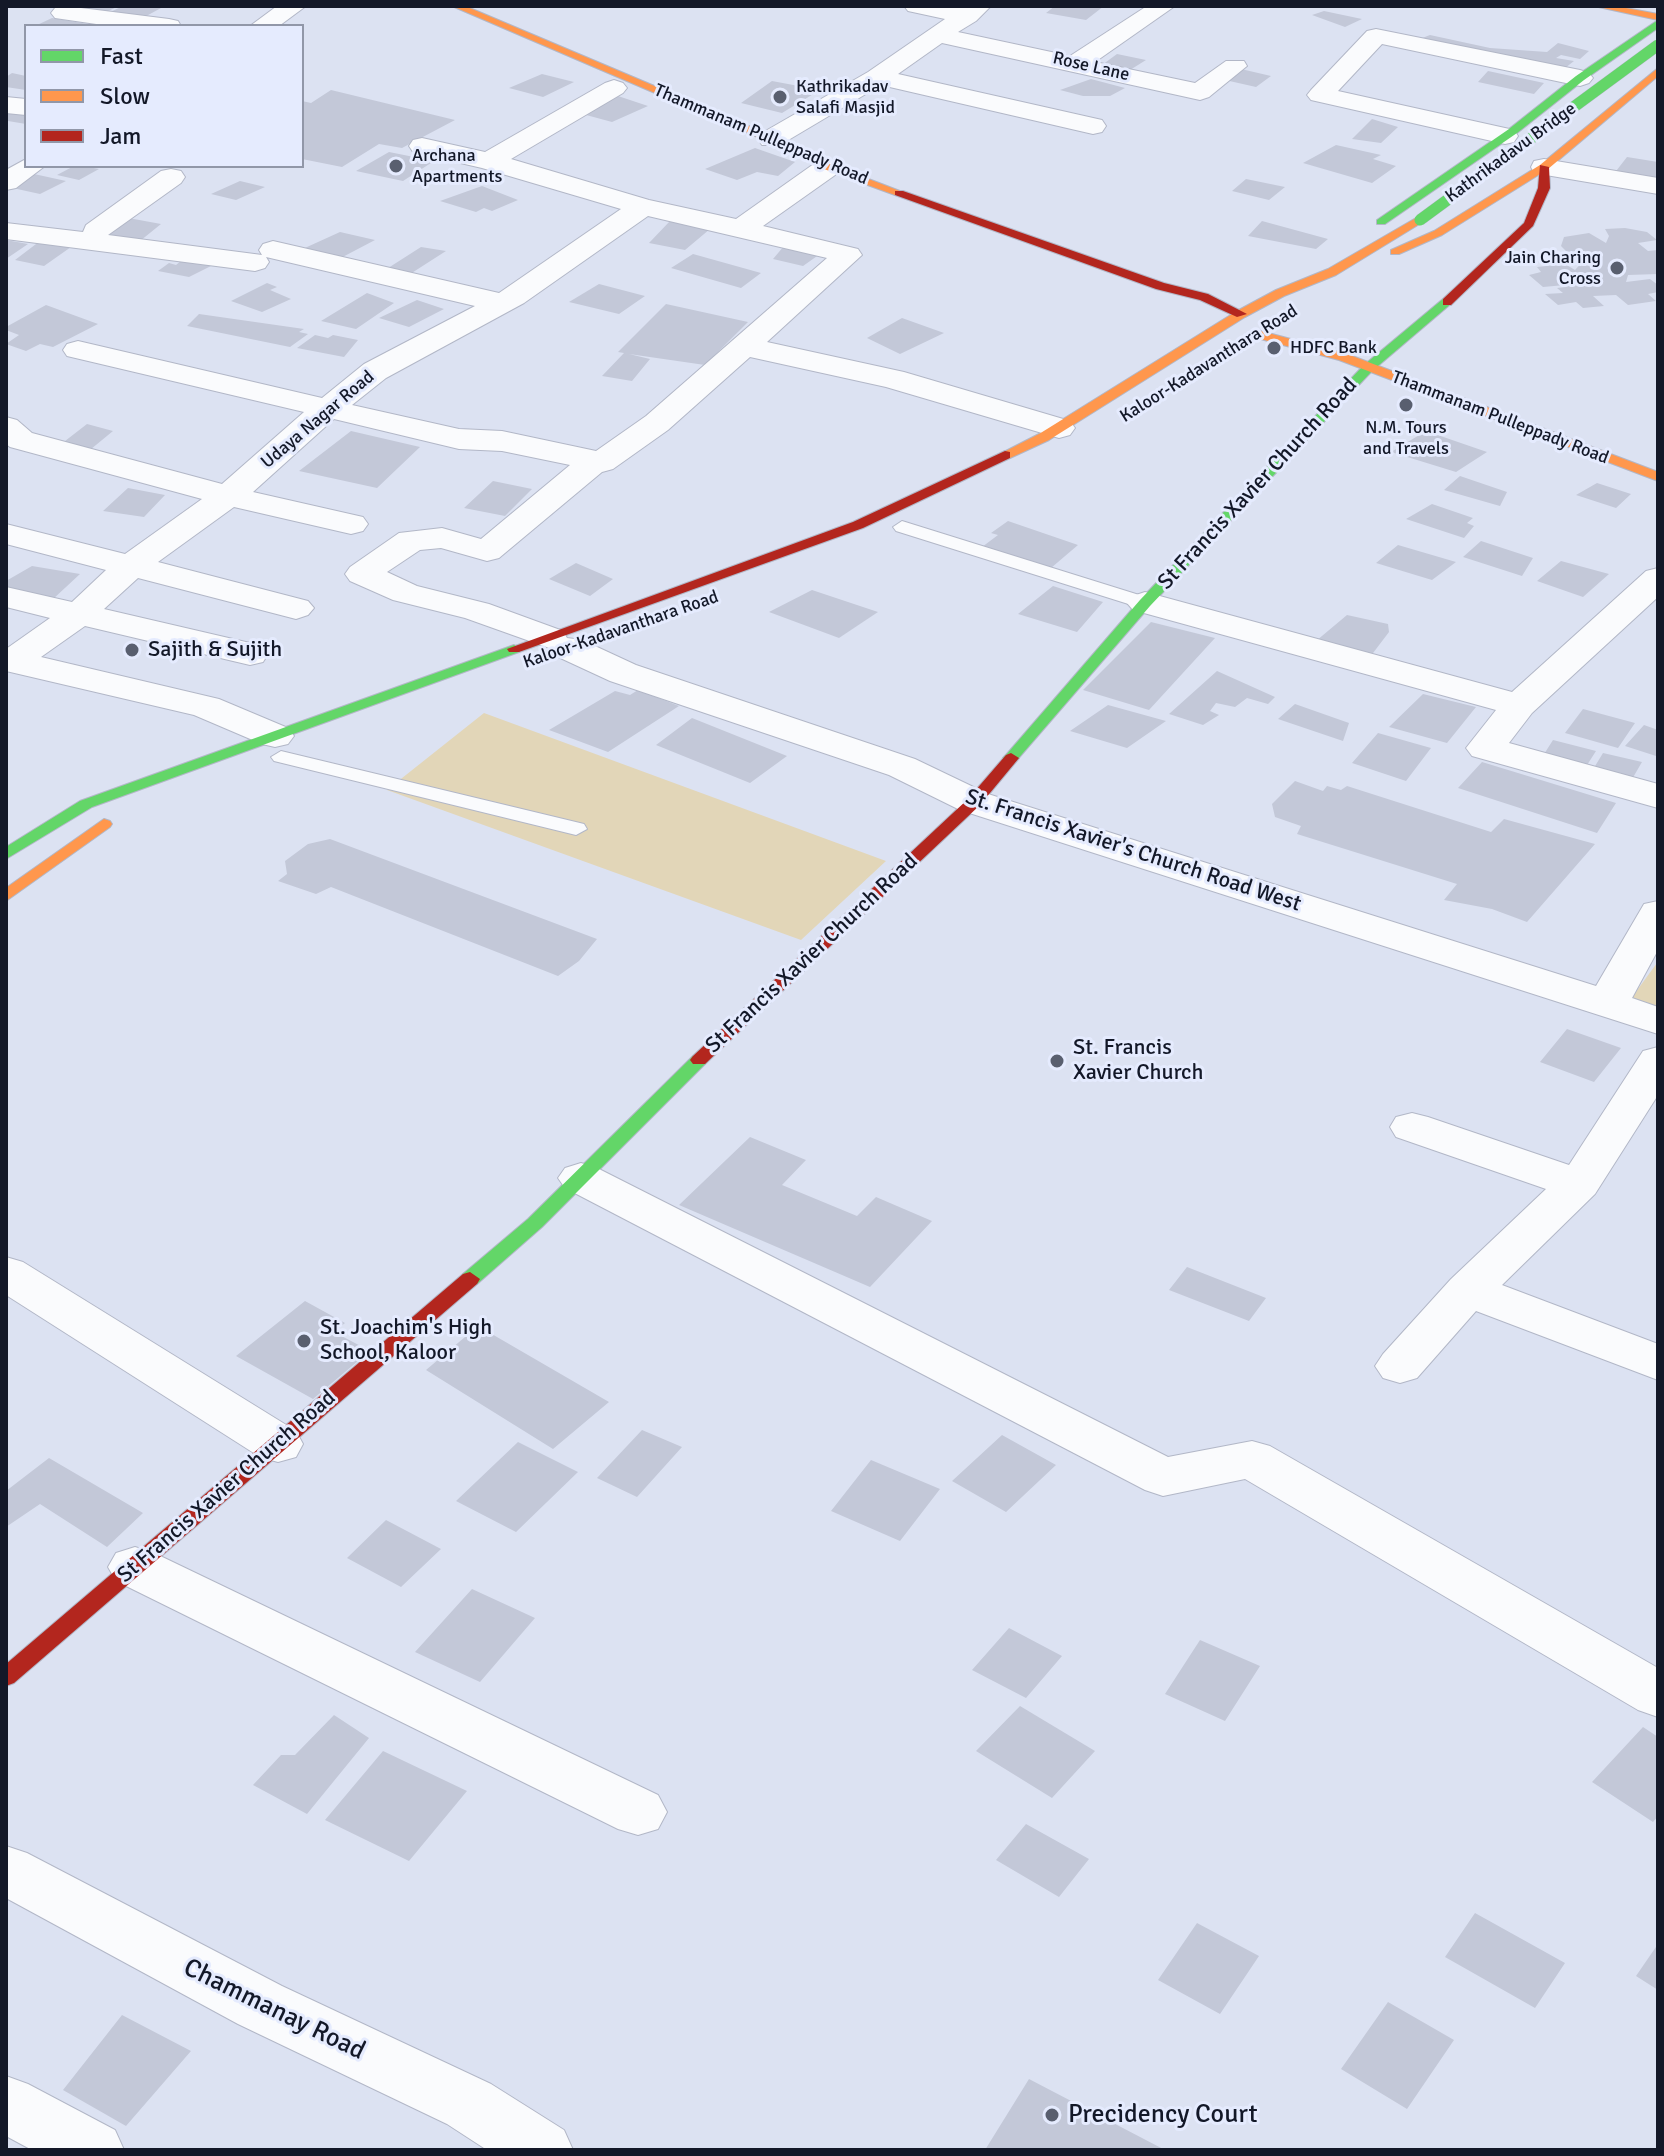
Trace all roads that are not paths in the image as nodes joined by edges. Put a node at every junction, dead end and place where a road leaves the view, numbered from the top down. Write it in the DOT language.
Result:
graph roads {
  1 [pos="294,6"];
  2 [pos="457,6"];
  3 [pos="916,6"];
  4 [pos="1163,6"];
  5 [pos="1599,6"];
  6 [pos="973,11"];
  7 [pos="63,13"];
  8 [pos="1658,20"];
  9 [pos="153,24"];
  10 [pos="265,24"];
  11 [pos="939,35"];
  12 [pos="1658,45"];
  13 [pos="1076,63"];
  14 [pos="1235,66"];
  15 [pos="1658,71"];
  16 [pos="877,77"];
  17 [pos="1580,78"];
  18 [pos="614,88"];
  19 [pos="1093,126"];
  20 [pos="1509,134"];
  21 [pos="771,139"];
  22 [pos="1569,143"];
  23 [pos="422,146"];
  24 [pos="489,161"];
  25 [pos="828,167"];
  26 [pos="1544,167"];
  27 [pos="136,169"];
  28 [pos="180,171"];
  29 [pos="1658,186"];
  30 [pos="643,207"];
  31 [pos="741,229"];
  32 [pos="6,231"];
  33 [pos="96,231"];
  34 [pos="1332,272"];
  35 [pos="1310,300"];
  36 [pos="502,303"];
  37 [pos="1234,318"];
  38 [pos="1271,325"];
  39 [pos="1240,345"];
  40 [pos="747,347"];
  41 [pos="78,350"];
  42 [pos="1368,368"];
  43 [pos="328,408"];
  44 [pos="6,427"];
  45 [pos="1059,428"];
  46 [pos="595,461"];
  47 [pos="1658,477"];
  48 [pos="228,496"];
  49 [pos="935,513"];
  50 [pos="351,524"];
  51 [pos="896,530"];
  52 [pos="6,534"];
  53 [pos="131,566"];
  54 [pos="1658,578"];
  55 [pos="6,597"];
  56 [pos="697,603"];
  57 [pos="1145,603"];
  58 [pos="296,608"];
  59 [pos="79,614"];
  60 [pos="560,643"];
  61 [pos="250,654"];
  62 [pos="10,660"];
  63 [pos="448,693"];
  64 [pos="1519,705"];
  65 [pos="280,751"];
  66 [pos="1658,796"];
  67 [pos="974,802"];
  68 [pos="119,818"];
  69 [pos="576,829"];
  70 [pos="6,854"];
  71 [pos="6,896"];
  72 [pos="1658,913"];
  73 [pos="1607,1004"];
  74 [pos="1658,1021"];
  75 [pos="1658,1060"];
  76 [pos="1412,1127"];
  77 [pos="581,1178"];
  78 [pos="1579,1184"];
  79 [pos="6,1273"];
  80 [pos="1468,1290"];
  81 [pos="1658,1363"];
  82 [pos="1400,1366"];
  83 [pos="278,1444"];
  84 [pos="135,1567"];
  85 [pos="6,1677"];
  86 [pos="1658,1695"];
  87 [pos="638,1812"];
  88 [pos="6,1870"];
  89 [pos="6,2104"];
  90 [pos="92,2150"];
  91 [pos="541,2150"];
  1 -- 10 [label="street"];
  2 -- 21 [label="main road, Thammanam Pulleppady Road"];
  3 -- 6 [label="street"];
  4 -- 13 [label="street"];
  5 -- 8 [label="main road"];
  6 -- 11 [label="street"];
  7 -- 9 [label="street"];
  8 -- 17 [label="main road"];
  11 -- 13 [label="street, Rose Lane"];
  11 -- 16 [label="street"];
  12 -- 34 [label="main road, Kathrikadavu Bridge, bridge"];
  13 -- 14 [label="street, Rose Lane"];
  15 -- 22 [label="main road"];
  16 -- 19 [label="street"];
  16 -- 21 [label="street"];
  17 -- 20 [label="main road"];
  17 -- 20 [label="street"];
  18 -- 24 [label="street"];
  20 -- 22 [label="main road"];
  20 -- 34 [label="main road"];
  21 -- 25 [label="main road, Thammanam Pulleppady Road"];
  22 -- 26 [label="main road"];
  23 -- 24 [label="street"];
  24 -- 30 [label="street"];
  25 -- 31 [label="street"];
  25 -- 37 [label="main road, Thammanam Pulleppady Road"];
  26 -- 29 [label="street"];
  26 -- 34 [label="main road"];
  26 -- 42 [label="main road, St Francis Xavier Church Road"];
  27 -- 28 [label="street"];
  28 -- 33 [label="street"];
  30 -- 31 [label="street"];
  30 -- 36 [label="street, Udaya Nagar Road"];
  31 -- 40 [label="street"];
  32 -- 36 [label="street"];
  34 -- 35 [label="main road, Kaloor-Kadavanthara Road"];
  34 -- 37 [label="main road, Kaloor-Kadavanthara Road"];
  36 -- 43 [label="street, Udaya Nagar Road"];
  37 -- 45 [label="main road, Kaloor-Kadavanthara Road"];
  38 -- 39 [label="main road, Kaloor-Kadavanthara Road"];
  38 -- 42 [label="main road, Thammanam Pulleppady Road"];
  40 -- 45 [label="street"];
  40 -- 46 [label="street"];
  41 -- 43 [label="street"];
  42 -- 47 [label="main road, Thammanam Pulleppady Road"];
  42 -- 57 [label="main road, St Francis Xavier Church Road"];
  43 -- 46 [label="street"];
  43 -- 48 [label="street, Udaya Nagar Road"];
  44 -- 48 [label="street"];
  45 -- 60 [label="main road, Kaloor-Kadavanthara Road"];
  46 -- 60 [label="street, St. Francis Xavier's Church Road West"];
  48 -- 50 [label="street"];
  48 -- 53 [label="street, Udaya Nagar Road"];
  49 -- 51 [label="main road"];
  51 -- 57 [label="lane"];
  52 -- 53 [label="street"];
  53 -- 58 [label="street"];
  53 -- 59 [label="street, Udaya Nagar Road"];
  54 -- 64 [label="street"];
  55 -- 59 [label="street"];
  56 -- 60 [label="main road, Kaloor-Kadavanthara Road"];
  57 -- 64 [label="street"];
  57 -- 67 [label="main road, St Francis Xavier Church Road"];
  59 -- 61 [label="street"];
  59 -- 62 [label="street, Udaya Nagar Road"];
  60 -- 63 [label="main road, Kaloor-Kadavanthara Road"];
  60 -- 65 [label="main road, Kaloor-Kadavanthara Road"];
  60 -- 67 [label="street, St. Francis Xavier's Church Road West"];
  62 -- 65 [label="street"];
  64 -- 66 [label="street"];
  65 -- 69 [label="lane"];
  65 -- 70 [label="main road, Kaloor-Kadavanthara Road"];
  67 -- 73 [label="street, St. Francis Xavier's Church Road West"];
  67 -- 77 [label="main road, St Francis Xavier Church Road"];
  68 -- 71 [label="main road"];
  72 -- 73 [label="street"];
  73 -- 74 [label="street, St. Francis Xavier's Church Road West"];
  75 -- 78 [label="street"];
  76 -- 78 [label="street"];
  77 -- 83 [label="main road, St Francis Xavier Church Road"];
  77 -- 86 [label="street"];
  78 -- 80 [label="street"];
  79 -- 83 [label="street"];
  80 -- 81 [label="street"];
  80 -- 82 [label="street"];
  83 -- 84 [label="main road, St Francis Xavier Church Road"];
  84 -- 85 [label="main road, St Francis Xavier Church Road"];
  84 -- 87 [label="street"];
  88 -- 91 [label="street, Chammanay Road"];
  89 -- 90 [label="street"];
}
